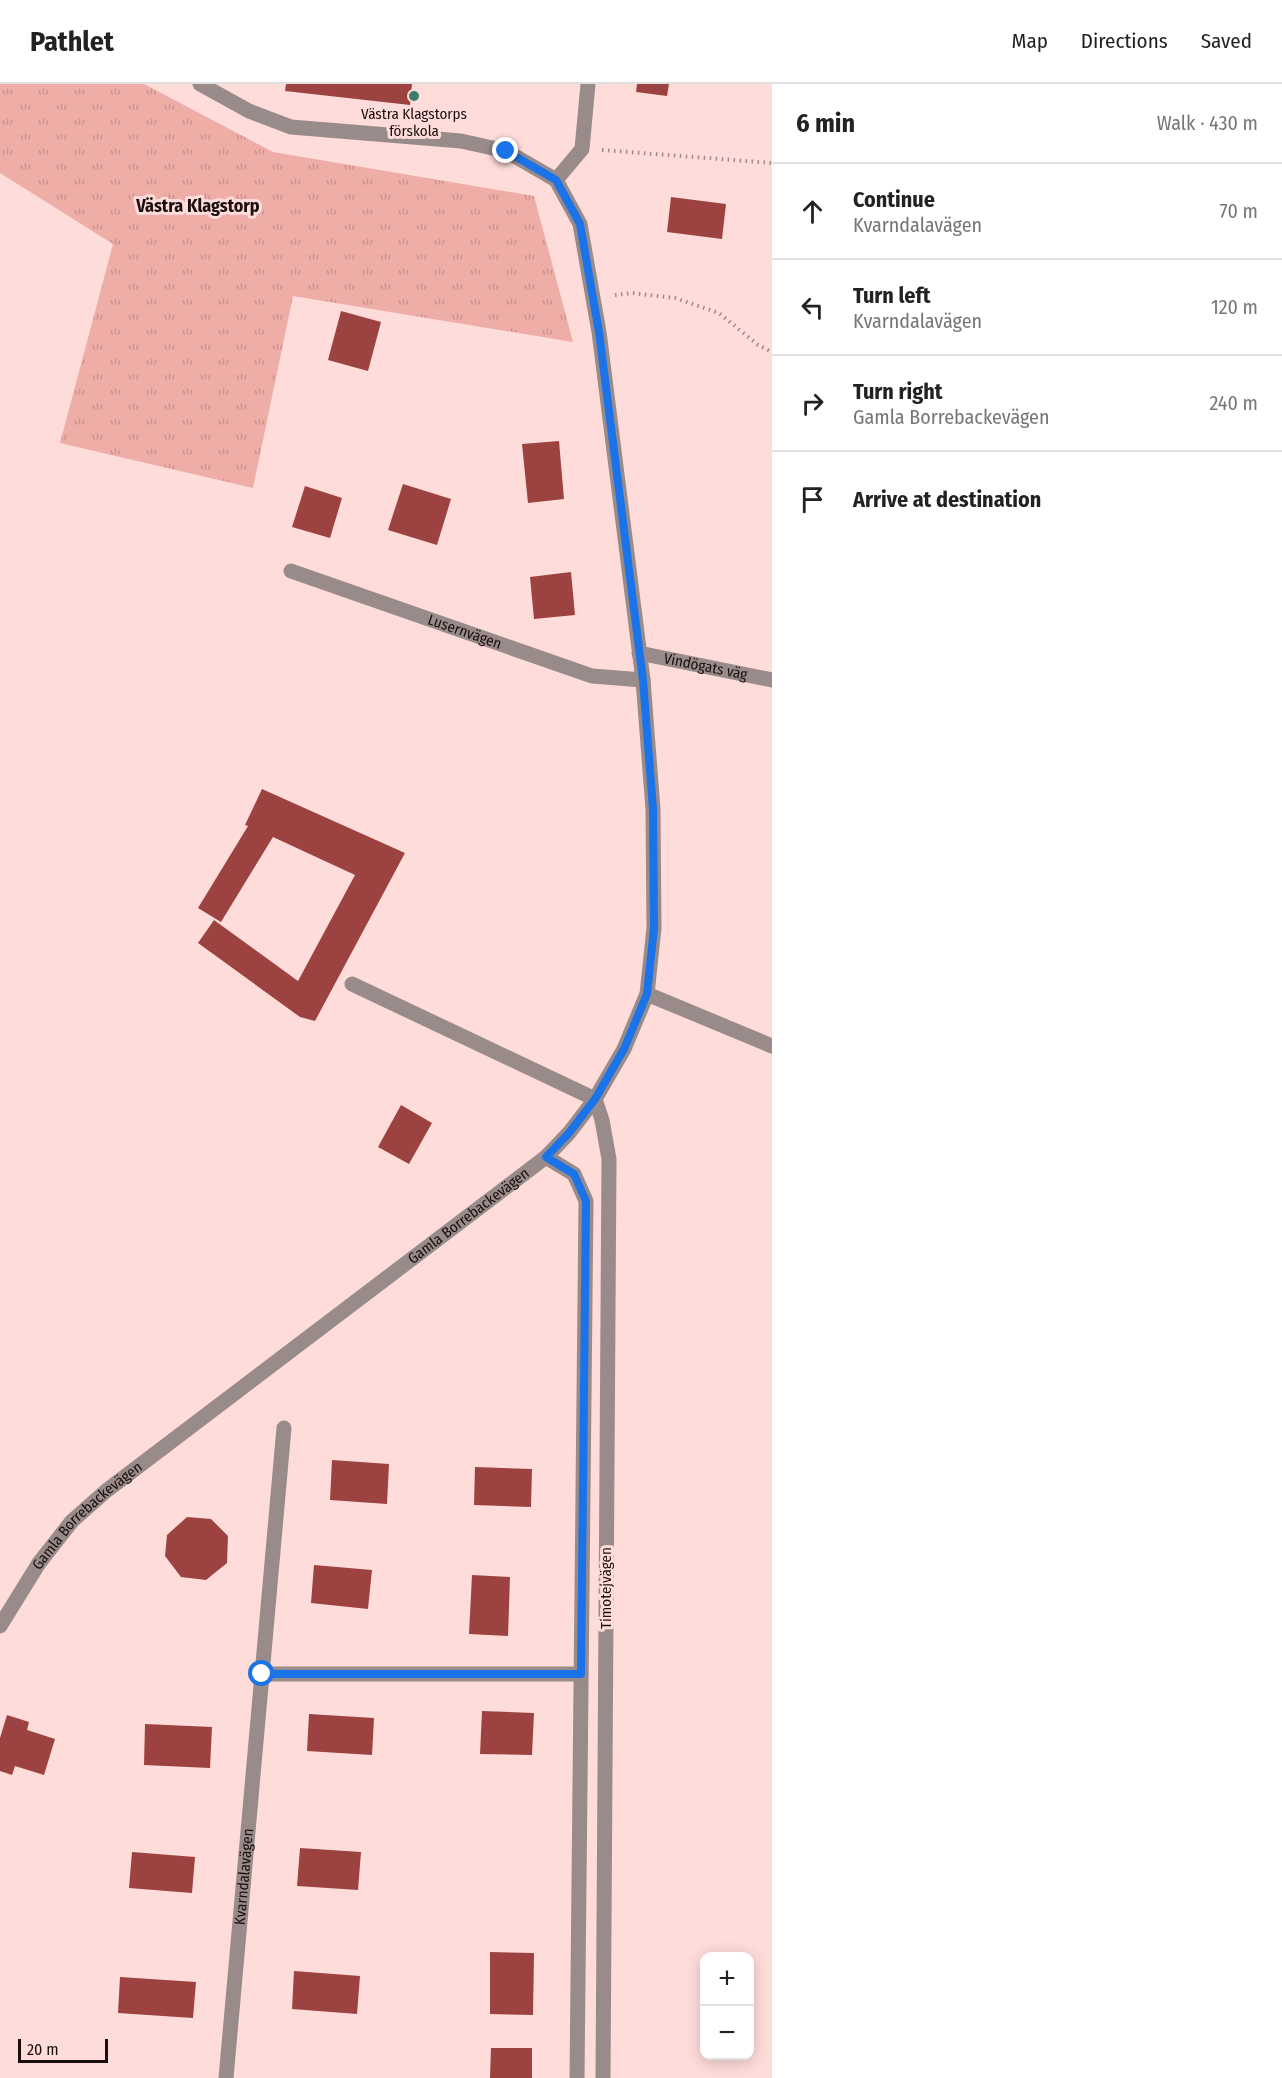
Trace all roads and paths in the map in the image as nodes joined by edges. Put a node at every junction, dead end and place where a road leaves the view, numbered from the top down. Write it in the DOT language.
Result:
graph roads {
  1 [pos="200,84"];
  2 [pos="588,84"];
  3 [pos="582,148"];
  4 [pos="772,164"];
  5 [pos="556,180"];
  6 [pos="594,297"];
  7 [pos="772,352"];
  8 [pos="291,571"];
  9 [pos="639,653"];
  10 [pos="643,680"];
  11 [pos="772,680"];
  12 [pos="352,984"];
  13 [pos="647,994"];
  14 [pos="772,1046"];
  15 [pos="595,1099"];
  16 [pos="546,1157"];
  17 [pos="284,1428"];
  18 [pos="0,1626"];
  19 [pos="262,1674"];
  20 [pos="581,1674"];
  21 [pos="226,2078"];
  22 [pos="577,2078"];
  23 [pos="603,2078"];
  1 -- 5 [label="street"];
  2 -- 3 [label="street"];
  3 -- 4 [label="path"];
  3 -- 5 [label="street"];
  5 -- 6 [label="street, Gamla Borrebackevägen"];
  6 -- 7 [label="path"];
  6 -- 9 [label="street, Gamla Borrebackevägen"];
  8 -- 10 [label="street, Lusernvägen"];
  9 -- 10 [label="street, Gamla Borrebackevägen"];
  9 -- 11 [label="street, Vindögats väg"];
  10 -- 13 [label="street, Gamla Borrebackevägen"];
  12 -- 15 [label="street"];
  13 -- 14 [label="street"];
  13 -- 15 [label="street, Gamla Borrebackevägen"];
  15 -- 16 [label="street, Gamla Borrebackevägen"];
  15 -- 23 [label="street, Timotejvägen"];
  16 -- 18 [label="street, Gamla Borrebackevägen"];
  16 -- 20 [label="street"];
  17 -- 19 [label="street, Kvarndalavägen"];
  19 -- 20 [label="street"];
  19 -- 21 [label="street, Kvarndalavägen"];
  20 -- 22 [label="street"];
}
